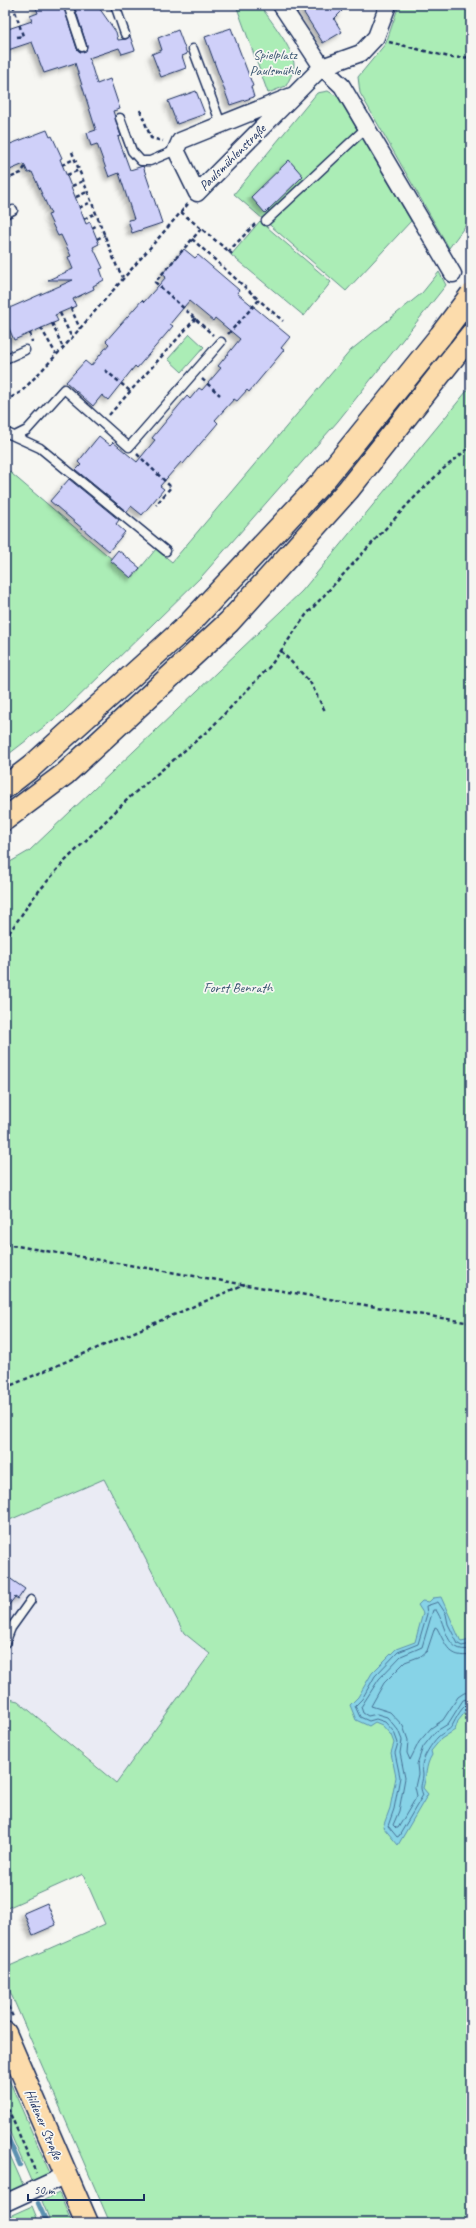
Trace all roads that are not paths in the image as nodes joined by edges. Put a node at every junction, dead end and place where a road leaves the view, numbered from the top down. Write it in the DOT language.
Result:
graph roads {
  1 [pos="68,5"];
  2 [pos="115,5"];
  3 [pos="281,5"];
  4 [pos="388,5"];
  5 [pos="125,34"];
  6 [pos="82,47"];
  7 [pos="193,49"];
  8 [pos="322,67"];
  9 [pos="294,95"];
  10 [pos="120,118"];
  11 [pos="221,124"];
  12 [pos="367,127"];
  13 [pos="177,147"];
  14 [pos="13,210"];
  15 [pos="5,214"];
  16 [pos="266,221"];
  17 [pos="453,274"];
  18 [pos="471,295"];
  19 [pos="221,342"];
  20 [pos="465,344"];
  21 [pos="25,350"];
  22 [pos="5,359"];
  23 [pos="5,432"];
  24 [pos="15,436"];
  25 [pos="166,551"];
  26 [pos="5,787"];
  27 [pos="5,820"];
  28 [pos="31,1600"];
  29 [pos="5,1643"];
  30 [pos="5,2033"];
  31 [pos="66,2175"];
  32 [pos="5,2204"];
  33 [pos="87,2223"];
  1 -- 6 [label="lane"];
  2 -- 5 [label="lane"];
  3 -- 8 [label="street"];
  4 -- 8 [label="street"];
  7 -- 11 [label="lane"];
  8 -- 9 [label="street, Paulsmühlenstraße"];
  8 -- 12 [label="street"];
  9 -- 11 [label="street, Paulsmühlenstraße"];
  9 -- 13 [label="street, Paulsmühlenstraße"];
  10 -- 13 [label="lane"];
  11 -- 13 [label="street, Paulsmühlenstraße"];
  12 -- 16 [label="lane"];
  12 -- 17 [label="street"];
  14 -- 15 [label="lane"];
  18 -- 26 [label="main road, bridge"];
  19 -- 24 [label="lane"];
  20 -- 27 [label="main road"];
  21 -- 22 [label="lane"];
  23 -- 24 [label="lane"];
  24 -- 25 [label="lane"];
  28 -- 29 [label="lane"];
  30 -- 31 [label="main road, Hildener Straße"];
  31 -- 32 [label="street, Hildener Straße"];
  31 -- 33 [label="main road"];
}
